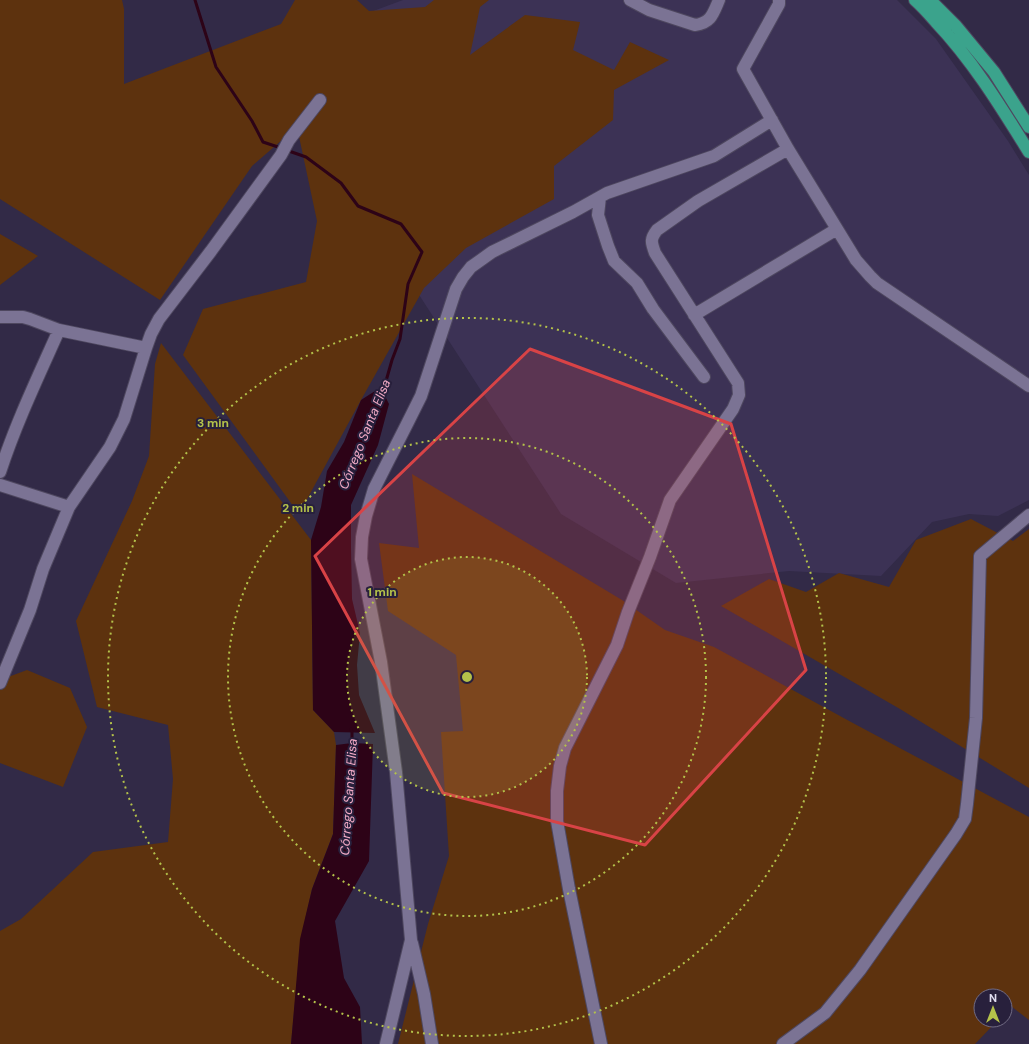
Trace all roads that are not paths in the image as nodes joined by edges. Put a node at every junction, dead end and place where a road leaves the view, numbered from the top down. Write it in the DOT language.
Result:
graph roads {
  1 [pos="630,0"];
  2 [pos="719,0"];
  3 [pos="779,0"];
  4 [pos="915,0"];
  5 [pos="930,0"];
  6 [pos="1005,90"];
  7 [pos="996,99"];
  8 [pos="320,100"];
  9 [pos="772,120"];
  10 [pos="1029,127"];
  11 [pos="788,149"];
  12 [pos="1029,152"];
  13 [pos="600,197"];
  14 [pos="838,229"];
  15 [pos="694,315"];
  16 [pos="0,318"];
  17 [pos="59,330"];
  18 [pos="146,348"];
  19 [pos="704,377"];
  20 [pos="1029,386"];
  21 [pos="0,472"];
  22 [pos="0,485"];
  23 [pos="69,506"];
  24 [pos="1029,515"];
  25 [pos="0,683"];
  26 [pos="411,940"];
  27 [pos="386,1044"];
  28 [pos="432,1044"];
  29 [pos="601,1044"];
  30 [pos="783,1044"];
  1 -- 2 [label="lane"];
  3 -- 9 [label="lane"];
  4 -- 7 [label="highway"];
  5 -- 6 [label="highway"];
  6 -- 7 [label="highway"];
  6 -- 10 [label="highway"];
  7 -- 12 [label="highway"];
  8 -- 18 [label="lane"];
  9 -- 11 [label="lane"];
  9 -- 13 [label="lane"];
  11 -- 14 [label="lane"];
  11 -- 15 [label="lane"];
  13 -- 19 [label="lane"];
  13 -- 26 [label="lane"];
  14 -- 15 [label="lane"];
  14 -- 20 [label="lane"];
  15 -- 29 [label="lane"];
  16 -- 17 [label="lane"];
  17 -- 18 [label="lane"];
  17 -- 21 [label="lane"];
  18 -- 23 [label="lane"];
  22 -- 23 [label="lane"];
  23 -- 25 [label="lane"];
  24 -- 30 [label="lane"];
  26 -- 27 [label="lane"];
  26 -- 28 [label="lane"];
}
